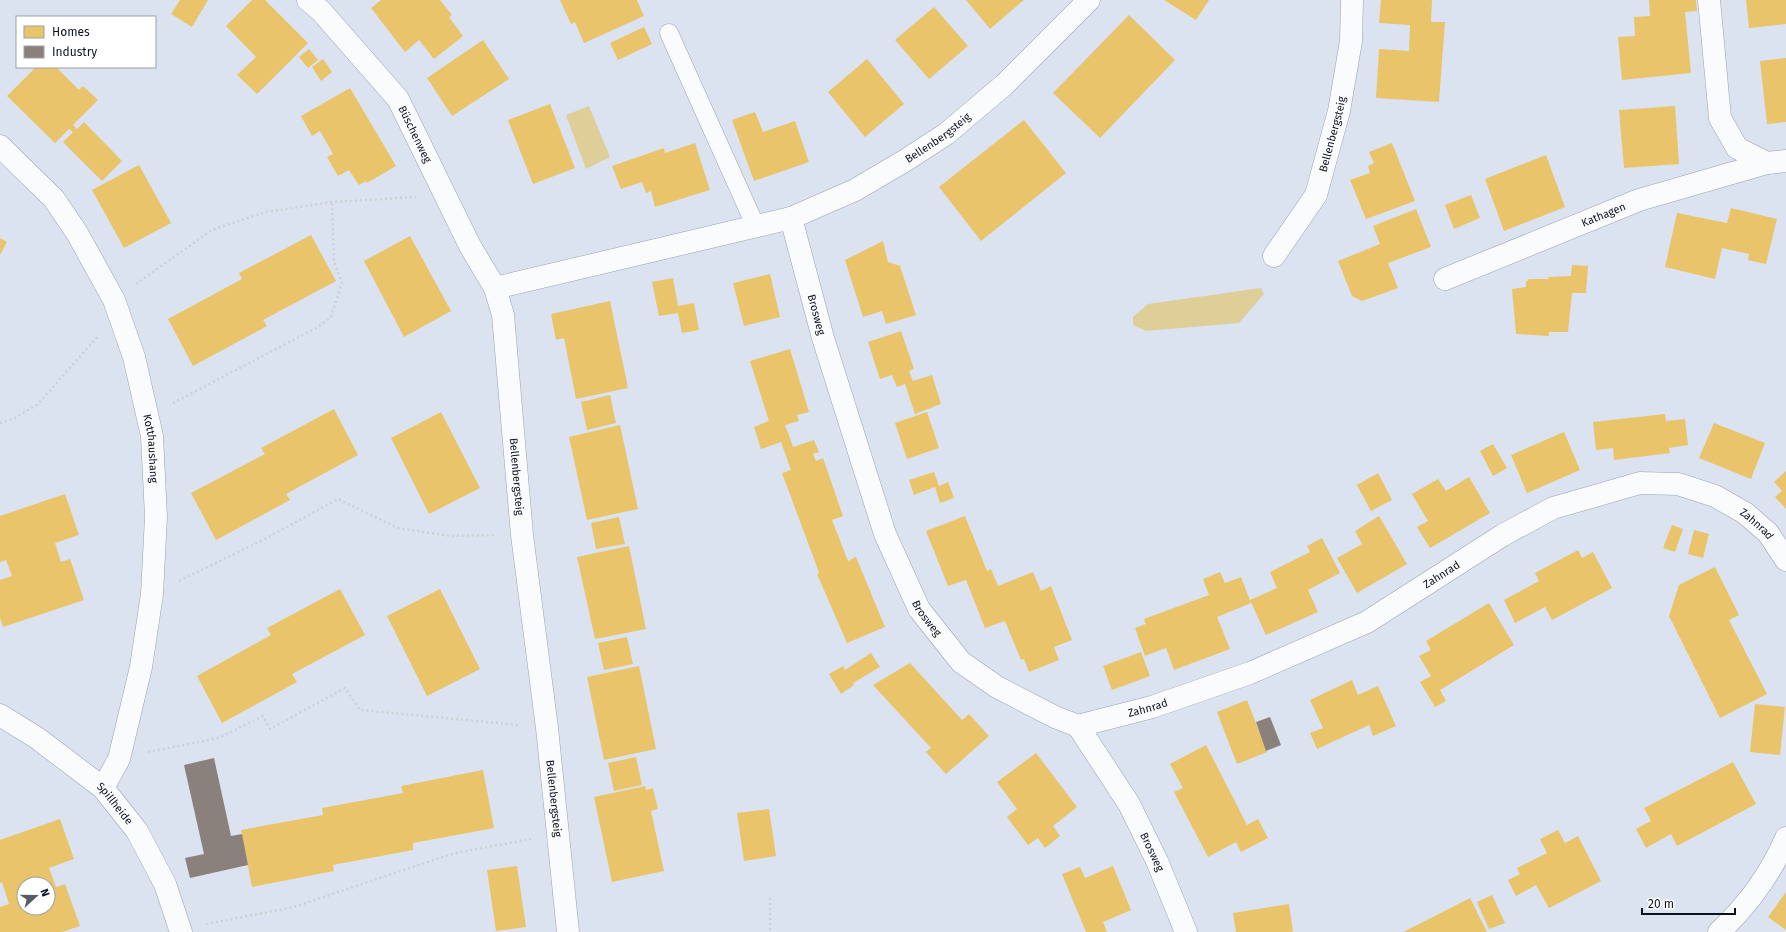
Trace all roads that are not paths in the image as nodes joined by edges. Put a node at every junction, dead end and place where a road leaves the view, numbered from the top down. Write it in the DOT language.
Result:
graph roads {
  1 [pos="308,0"];
  2 [pos="1089,0"];
  3 [pos="1352,0"];
  4 [pos="1709,0"];
  5 [pos="669,33"];
  6 [pos="0,146"];
  7 [pos="1776,162"];
  8 [pos="790,218"];
  9 [pos="756,228"];
  10 [pos="1274,256"];
  11 [pos="1445,279"];
  12 [pos="495,288"];
  13 [pos="1786,560"];
  14 [pos="0,715"];
  15 [pos="1078,726"];
  16 [pos="103,788"];
  17 [pos="1786,838"];
  18 [pos="180,931"];
  19 [pos="568,932"];
  20 [pos="1186,932"];
  21 [pos="1718,932"];
  1 -- 12 [label="street, Büschenweg"];
  2 -- 8 [label="street, Bellenbergsteig"];
  3 -- 10 [label="street, Bellenbergsteig"];
  4 -- 7 [label="street, Kathagen"];
  5 -- 9 [label="lane"];
  6 -- 16 [label="street, Kotthaushang"];
  7 -- 11 [label="street, Kathagen"];
  8 -- 9 [label="street, Bellenbergsteig"];
  8 -- 15 [label="street, Brosweg"];
  9 -- 12 [label="street, Bellenbergsteig"];
  12 -- 19 [label="street, Bellenbergsteig"];
  13 -- 15 [label="street, Zahnrad"];
  14 -- 16 [label="street, Spillheide"];
  15 -- 20 [label="street, Brosweg"];
  16 -- 18 [label="street, Spillheide"];
  17 -- 21 [label="street"];
}
